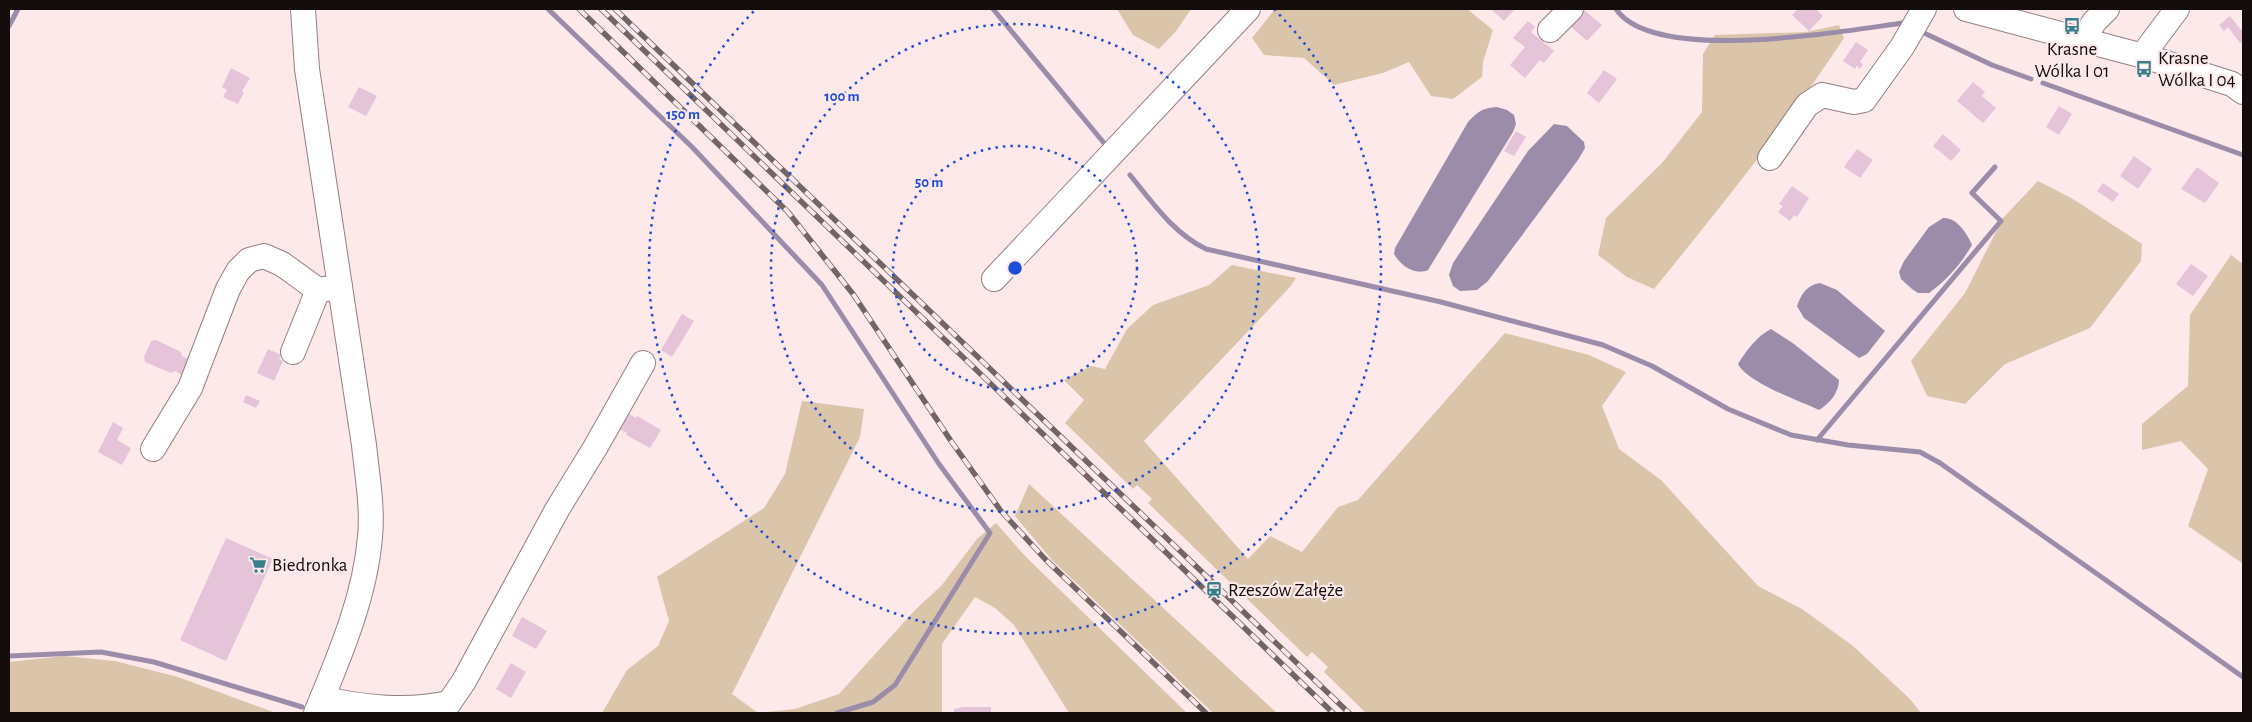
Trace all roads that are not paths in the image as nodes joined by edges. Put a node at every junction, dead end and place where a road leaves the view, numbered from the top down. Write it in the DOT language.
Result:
graph roads {
  1 [pos="302,9"];
  2 [pos="1248,9"];
  3 [pos="1571,9"];
  4 [pos="1924,9"];
  5 [pos="1966,9"];
  6 [pos="2107,9"];
  7 [pos="2177,9"];
  8 [pos="2019,16"];
  9 [pos="1550,30"];
  10 [pos="2083,40"];
  11 [pos="2142,56"];
  12 [pos="2240,83"];
  13 [pos="1770,158"];
  14 [pos="994,279"];
  15 [pos="329,288"];
  16 [pos="293,352"];
  17 [pos="643,363"];
  18 [pos="153,449"];
  19 [pos="319,706"];
  1 -- 15 [label="street"];
  2 -- 14 [label="street"];
  3 -- 9 [label="street"];
  4 -- 13 [label="street"];
  5 -- 8 [label="street"];
  6 -- 10 [label="street"];
  7 -- 11 [label="street"];
  8 -- 10 [label="street"];
  10 -- 11 [label="street"];
  11 -- 12 [label="street"];
  15 -- 16 [label="street"];
  15 -- 18 [label="street"];
  15 -- 19 [label="street"];
  17 -- 19 [label="street"];
}
